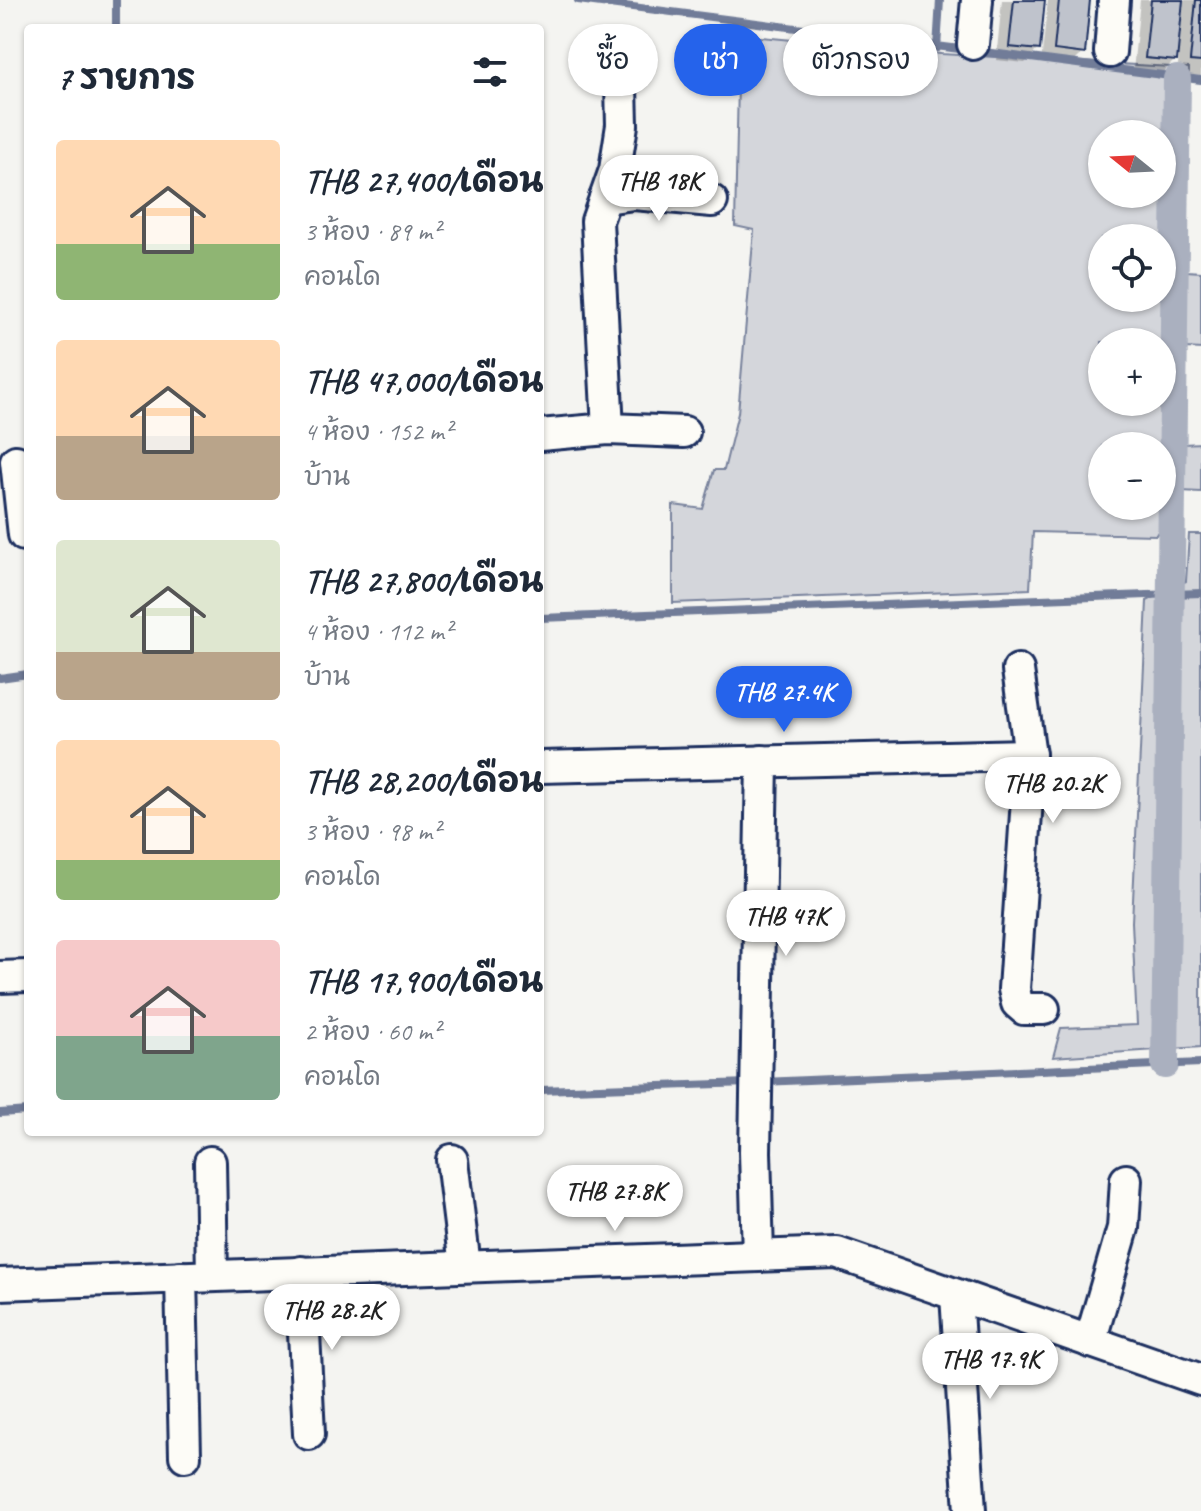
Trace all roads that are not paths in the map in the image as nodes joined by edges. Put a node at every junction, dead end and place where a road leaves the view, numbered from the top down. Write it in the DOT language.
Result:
graph roads {
  1 [pos="977,0"];
  2 [pos="1114,0"];
  3 [pos="973,44"];
  4 [pos="1110,52"];
  5 [pos="621,96"];
  6 [pos="605,198"];
  7 [pos="712,201"];
  8 [pos="608,429"];
  9 [pos="684,432"];
  10 [pos="544,435"];
  11 [pos="15,461"];
  12 [pos="24,535"];
  13 [pos="1018,670"];
  14 [pos="1030,755"];
  15 [pos="762,761"];
  16 [pos="544,767"];
  17 [pos="24,976"];
  18 [pos="0,977"];
  19 [pos="1044,1009"];
  20 [pos="452,1160"];
  21 [pos="210,1162"];
  22 [pos="1126,1180"];
  23 [pos="758,1255"];
  24 [pos="465,1266"];
  25 [pos="301,1272"];
  26 [pos="212,1276"];
  27 [pos="181,1277"];
  28 [pos="0,1284"];
  29 [pos="956,1295"];
  30 [pos="1090,1342"];
  31 [pos="1201,1380"];
  32 [pos="309,1434"];
  33 [pos="185,1456"];
  34 [pos="970,1511"];
  1 -- 3 [label="street"];
  2 -- 4 [label="street"];
  5 -- 6 [label="street"];
  6 -- 7 [label="street"];
  6 -- 8 [label="street"];
  8 -- 9 [label="street"];
  8 -- 10 [label="street"];
  11 -- 12 [label="street"];
  13 -- 14 [label="street"];
  14 -- 15 [label="street"];
  14 -- 19 [label="street"];
  15 -- 16 [label="street"];
  15 -- 23 [label="street"];
  17 -- 18 [label="street"];
  20 -- 24 [label="street"];
  21 -- 26 [label="street"];
  22 -- 30 [label="street"];
  23 -- 24 [label="street"];
  23 -- 29 [label="street"];
  24 -- 25 [label="street"];
  25 -- 26 [label="street"];
  25 -- 32 [label="street"];
  26 -- 27 [label="street"];
  27 -- 28 [label="street"];
  27 -- 33 [label="street"];
  29 -- 30 [label="street"];
  29 -- 34 [label="street"];
  30 -- 31 [label="street"];
}
